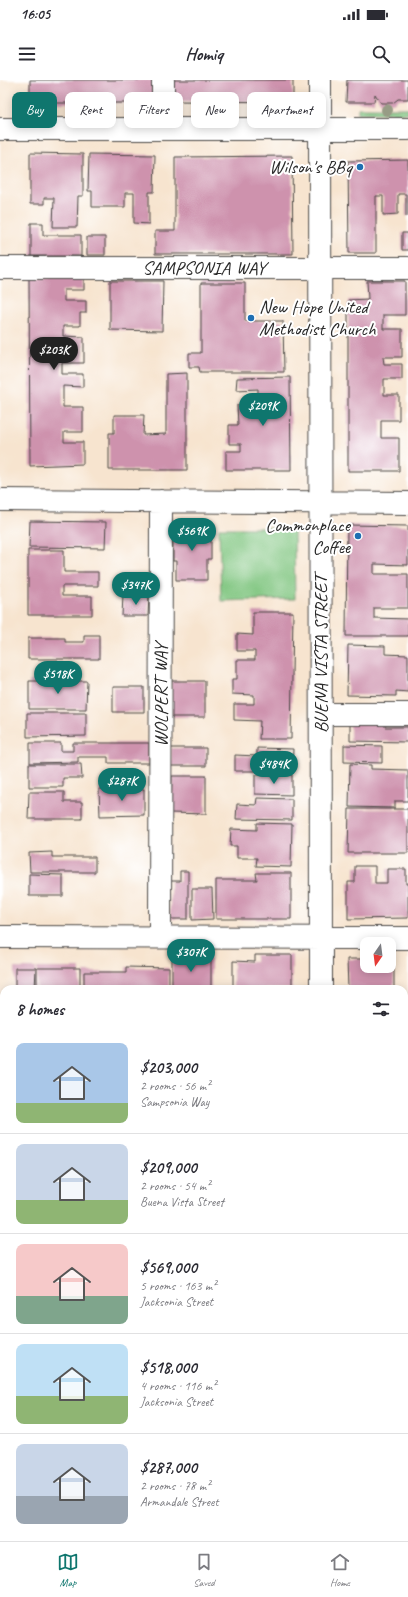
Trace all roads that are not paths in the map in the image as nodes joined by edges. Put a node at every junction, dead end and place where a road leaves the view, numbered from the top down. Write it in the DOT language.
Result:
graph roads {
  1 [pos="163,80"];
  2 [pos="320,80"];
  3 [pos="0,129"];
  4 [pos="163,129"];
  5 [pos="320,129"];
  6 [pos="408,129"];
  7 [pos="0,268"];
  8 [pos="320,268"];
  9 [pos="408,268"];
  10 [pos="0,500"];
  11 [pos="161,501"];
  12 [pos="320,502"];
  13 [pos="408,503"];
  14 [pos="321,714"];
  15 [pos="408,714"];
  16 [pos="0,937"];
  17 [pos="160,937"];
  18 [pos="321,938"];
  19 [pos="408,938"];
  20 [pos="321,985"];
  1 -- 4 [label="street"];
  2 -- 5 [label="street, BUENA VISTA STREET"];
  3 -- 4 [label="street"];
  4 -- 5 [label="street"];
  5 -- 6 [label="street"];
  5 -- 8 [label="street, BUENA VISTA STREET"];
  7 -- 8 [label="street, SAMPSONIA WAY"];
  8 -- 9 [label="street, SAMPSONIA WAY"];
  8 -- 12 [label="street, BUENA VISTA STREET"];
  10 -- 11 [label="street"];
  11 -- 12 [label="street"];
  11 -- 17 [label="street, WOLPERT WAY"];
  12 -- 13 [label="street"];
  12 -- 14 [label="street, BUENA VISTA STREET"];
  14 -- 15 [label="street"];
  14 -- 18 [label="street, BUENA VISTA STREET"];
  16 -- 17 [label="street"];
  17 -- 18 [label="street"];
  18 -- 19 [label="street"];
  18 -- 20 [label="street, BUENA VISTA STREET"];
}
